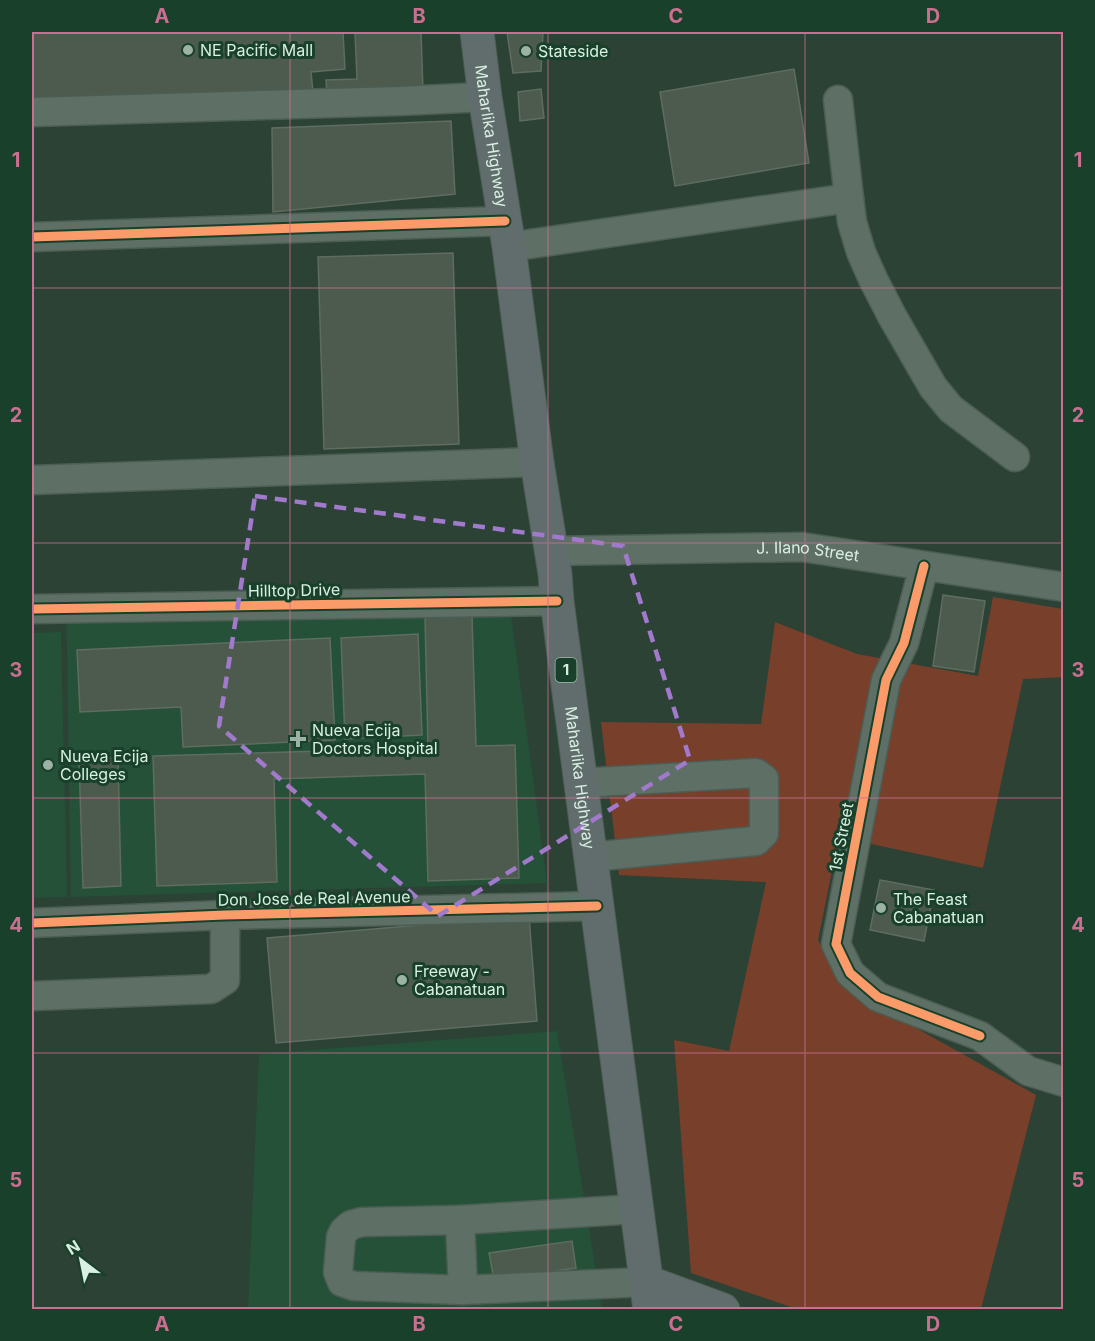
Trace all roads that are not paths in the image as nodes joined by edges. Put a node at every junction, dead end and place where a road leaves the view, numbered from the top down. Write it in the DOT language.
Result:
graph roads {
  1 [pos="477,32"];
  2 [pos="485,97"];
  3 [pos="838,100"];
  4 [pos="32,112"];
  5 [pos="849,198"];
  6 [pos="507,234"];
  7 [pos="32,237"];
  8 [pos="1015,458"];
  9 [pos="537,462"];
  10 [pos="32,480"];
  11 [pos="550,551"];
  12 [pos="924,566"];
  13 [pos="1064,587"];
  14 [pos="557,601"];
  15 [pos="32,609"];
  16 [pos="580,783"];
  17 [pos="590,857"];
  18 [pos="597,906"];
  19 [pos="225,915"];
  20 [pos="32,923"];
  21 [pos="32,996"];
  22 [pos="1064,1082"];
  23 [pos="637,1209"];
  24 [pos="460,1220"];
  25 [pos="463,1290"];
  26 [pos="649,1296"];
  27 [pos="723,1310"];
  1 -- 2 [label="main road, Maharlika Highway / 1"];
  2 -- 4 [label="street"];
  2 -- 6 [label="main road, Maharlika Highway / 1"];
  3 -- 5 [label="street"];
  5 -- 6 [label="street"];
  5 -- 8 [label="street"];
  6 -- 7 [label="street"];
  6 -- 9 [label="main road, Maharlika Highway / 1"];
  9 -- 10 [label="street"];
  9 -- 11 [label="main road, Maharlika Highway / 1"];
  11 -- 12 [label="street, J. Ilano Street"];
  11 -- 14 [label="main road, Maharlika Highway / 1"];
  12 -- 13 [label="street, J. Ilano Street"];
  12 -- 22 [label="street, 1st Street"];
  14 -- 15 [label="street, Hilltop Drive"];
  14 -- 16 [label="main road, Maharlika Highway / 1"];
  16 -- 17 [label="main road, Maharlika Highway / 1"];
  16 -- 17 [label="street"];
  17 -- 18 [label="main road, Maharlika Highway / 1"];
  18 -- 19 [label="street, Don Jose de Real Avenue"];
  18 -- 23 [label="main road, Maharlika Highway / 1"];
  19 -- 20 [label="street, Don Jose de Real Avenue"];
  19 -- 21 [label="street"];
  23 -- 24 [label="street"];
  23 -- 26 [label="main road, Maharlika Highway / 1"];
  24 -- 25 [label="street"];
  24 -- 25 [label="street"];
  25 -- 26 [label="street"];
  26 -- 27 [label="main road"];
}
